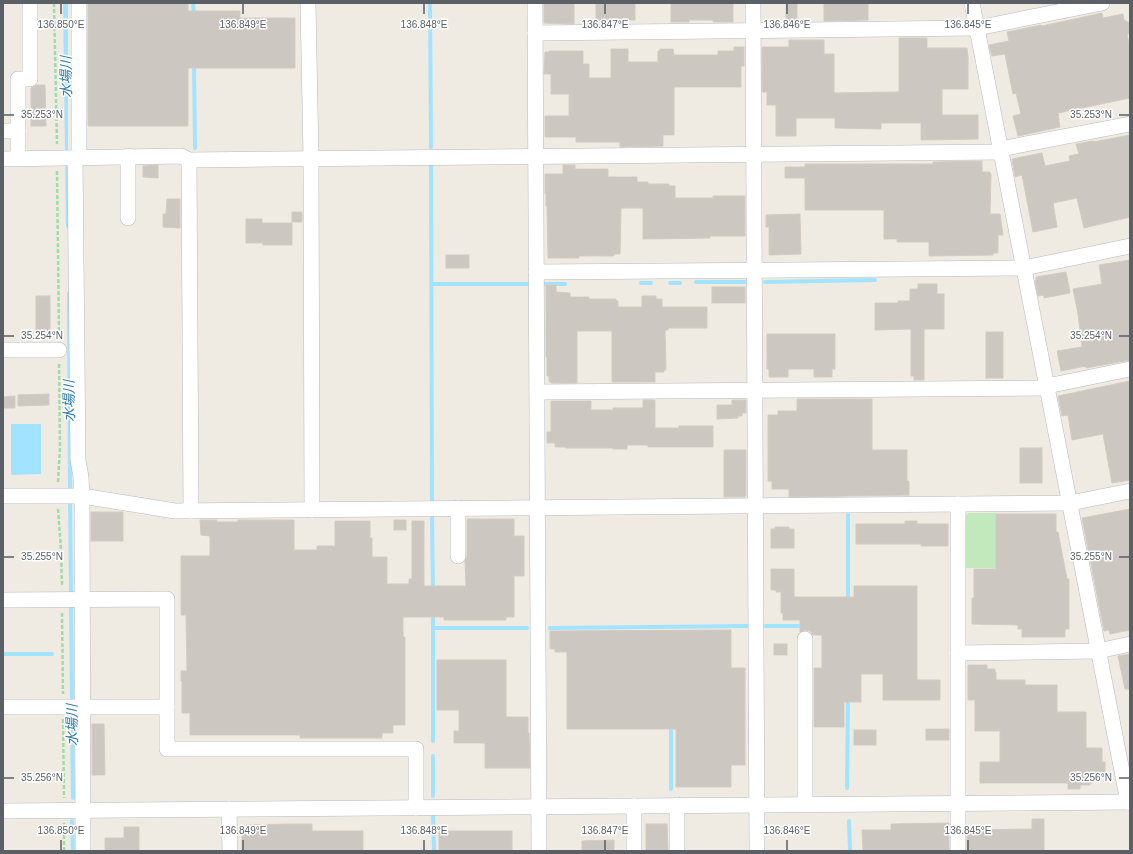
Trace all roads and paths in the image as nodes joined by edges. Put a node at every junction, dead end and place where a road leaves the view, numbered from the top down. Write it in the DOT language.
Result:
graph roads {
  1 [pos="30,3"];
  2 [pos="54,3"];
  3 [pos="79,3"];
  4 [pos="308,3"];
  5 [pos="535,3"];
  6 [pos="753,3"];
  7 [pos="972,3"];
  8 [pos="1102,3"];
  9 [pos="976,28"];
  10 [pos="753,30"];
  11 [pos="535,33"];
  12 [pos="1130,124"];
  13 [pos="3,131"];
  14 [pos="18,131"];
  15 [pos="1001,151"];
  16 [pos="754,154"];
  17 [pos="128,156"];
  18 [pos="536,156"];
  19 [pos="3,158"];
  20 [pos="18,158"];
  21 [pos="69,158"];
  22 [pos="311,158"];
  23 [pos="189,160"];
  24 [pos="128,218"];
  25 [pos="1130,246"];
  26 [pos="1024,268"];
  27 [pos="754,270"];
  28 [pos="536,272"];
  29 [pos="3,350"];
  30 [pos="59,350"];
  31 [pos="1130,369"];
  32 [pos="1047,387"];
  33 [pos="755,390"];
  34 [pos="537,392"];
  35 [pos="1130,491"];
  36 [pos="3,496"];
  37 [pos="59,496"];
  38 [pos="79,496"];
  39 [pos="1070,503"];
  40 [pos="958,504"];
  41 [pos="755,506"];
  42 [pos="458,508"];
  43 [pos="537,508"];
  44 [pos="312,510"];
  45 [pos="191,511"];
  46 [pos="458,556"];
  47 [pos="3,600"];
  48 [pos="72,600"];
  49 [pos="805,639"];
  50 [pos="1130,644"];
  51 [pos="1098,651"];
  52 [pos="958,653"];
  53 [pos="167,706"];
  54 [pos="3,707"];
  55 [pos="73,707"];
  56 [pos="1129,802"];
  57 [pos="958,803"];
  58 [pos="805,804"];
  59 [pos="677,805"];
  60 [pos="757,805"];
  61 [pos="539,806"];
  62 [pos="634,806"];
  63 [pos="416,808"];
  64 [pos="229,809"];
  65 [pos="64,810"];
  66 [pos="83,810"];
  67 [pos="3,811"];
  68 [pos="64,851"];
  69 [pos="83,851"];
  70 [pos="230,851"];
  71 [pos="539,851"];
  72 [pos="634,851"];
  73 [pos="677,851"];
  74 [pos="757,851"];
  75 [pos="958,851"];
  1 -- 14 [label="street"];
  2 -- 21 [label="path"];
  3 -- 21 [label="street"];
  4 -- 22 [label="street"];
  5 -- 11 [label="street"];
  6 -- 10 [label="street"];
  7 -- 9 [label="street"];
  8 -- 9 [label="street"];
  9 -- 10 [label="street"];
  9 -- 15 [label="street"];
  10 -- 11 [label="street"];
  10 -- 16 [label="street"];
  11 -- 18 [label="street"];
  12 -- 15 [label="street"];
  13 -- 14 [label="street"];
  14 -- 20 [label="street"];
  15 -- 16 [label="street"];
  15 -- 26 [label="street"];
  16 -- 18 [label="street"];
  16 -- 27 [label="street"];
  17 -- 21 [label="street"];
  17 -- 23 [label="street"];
  17 -- 24 [label="street"];
  18 -- 22 [label="street"];
  18 -- 28 [label="street"];
  19 -- 20 [label="street"];
  20 -- 21 [label="street"];
  21 -- 30 [label="path"];
  21 -- 38 [label="street"];
  22 -- 23 [label="street"];
  22 -- 44 [label="street"];
  23 -- 45 [label="street"];
  25 -- 26 [label="street"];
  26 -- 27 [label="street"];
  26 -- 32 [label="street"];
  27 -- 28 [label="street"];
  27 -- 33 [label="street"];
  28 -- 34 [label="street"];
  29 -- 30 [label="street"];
  30 -- 37 [label="path"];
  31 -- 32 [label="street"];
  32 -- 33 [label="street"];
  32 -- 39 [label="street"];
  33 -- 34 [label="street"];
  33 -- 41 [label="street"];
  34 -- 43 [label="street"];
  35 -- 39 [label="street"];
  36 -- 37 [label="street"];
  37 -- 38 [label="street"];
  37 -- 48 [label="path"];
  38 -- 45 [label="street"];
  38 -- 48 [label="street"];
  39 -- 40 [label="street"];
  39 -- 51 [label="street"];
  40 -- 41 [label="street"];
  40 -- 52 [label="street"];
  41 -- 43 [label="street"];
  41 -- 60 [label="street"];
  42 -- 43 [label="street"];
  42 -- 44 [label="street"];
  42 -- 46 [label="street"];
  43 -- 61 [label="street"];
  44 -- 45 [label="street"];
  47 -- 48 [label="street"];
  48 -- 53 [label="street"];
  48 -- 55 [label="street"];
  48 -- 55 [label="path"];
  49 -- 58 [label="street"];
  50 -- 51 [label="street"];
  51 -- 52 [label="street"];
  51 -- 56 [label="street"];
  52 -- 57 [label="street"];
  53 -- 55 [label="street"];
  53 -- 63 [label="street"];
  54 -- 55 [label="street"];
  55 -- 65 [label="path"];
  55 -- 66 [label="street"];
  56 -- 57 [label="street"];
  57 -- 58 [label="street"];
  57 -- 75 [label="street"];
  58 -- 60 [label="street"];
  59 -- 60 [label="street"];
  59 -- 62 [label="street"];
  59 -- 73 [label="street"];
  60 -- 74 [label="street"];
  61 -- 62 [label="street"];
  61 -- 63 [label="street"];
  61 -- 71 [label="street"];
  62 -- 72 [label="street"];
  63 -- 64 [label="street"];
  64 -- 66 [label="street"];
  64 -- 70 [label="street"];
  65 -- 66 [label="street"];
  65 -- 67 [label="street"];
  65 -- 68 [label="path"];
  66 -- 69 [label="street"];
}
